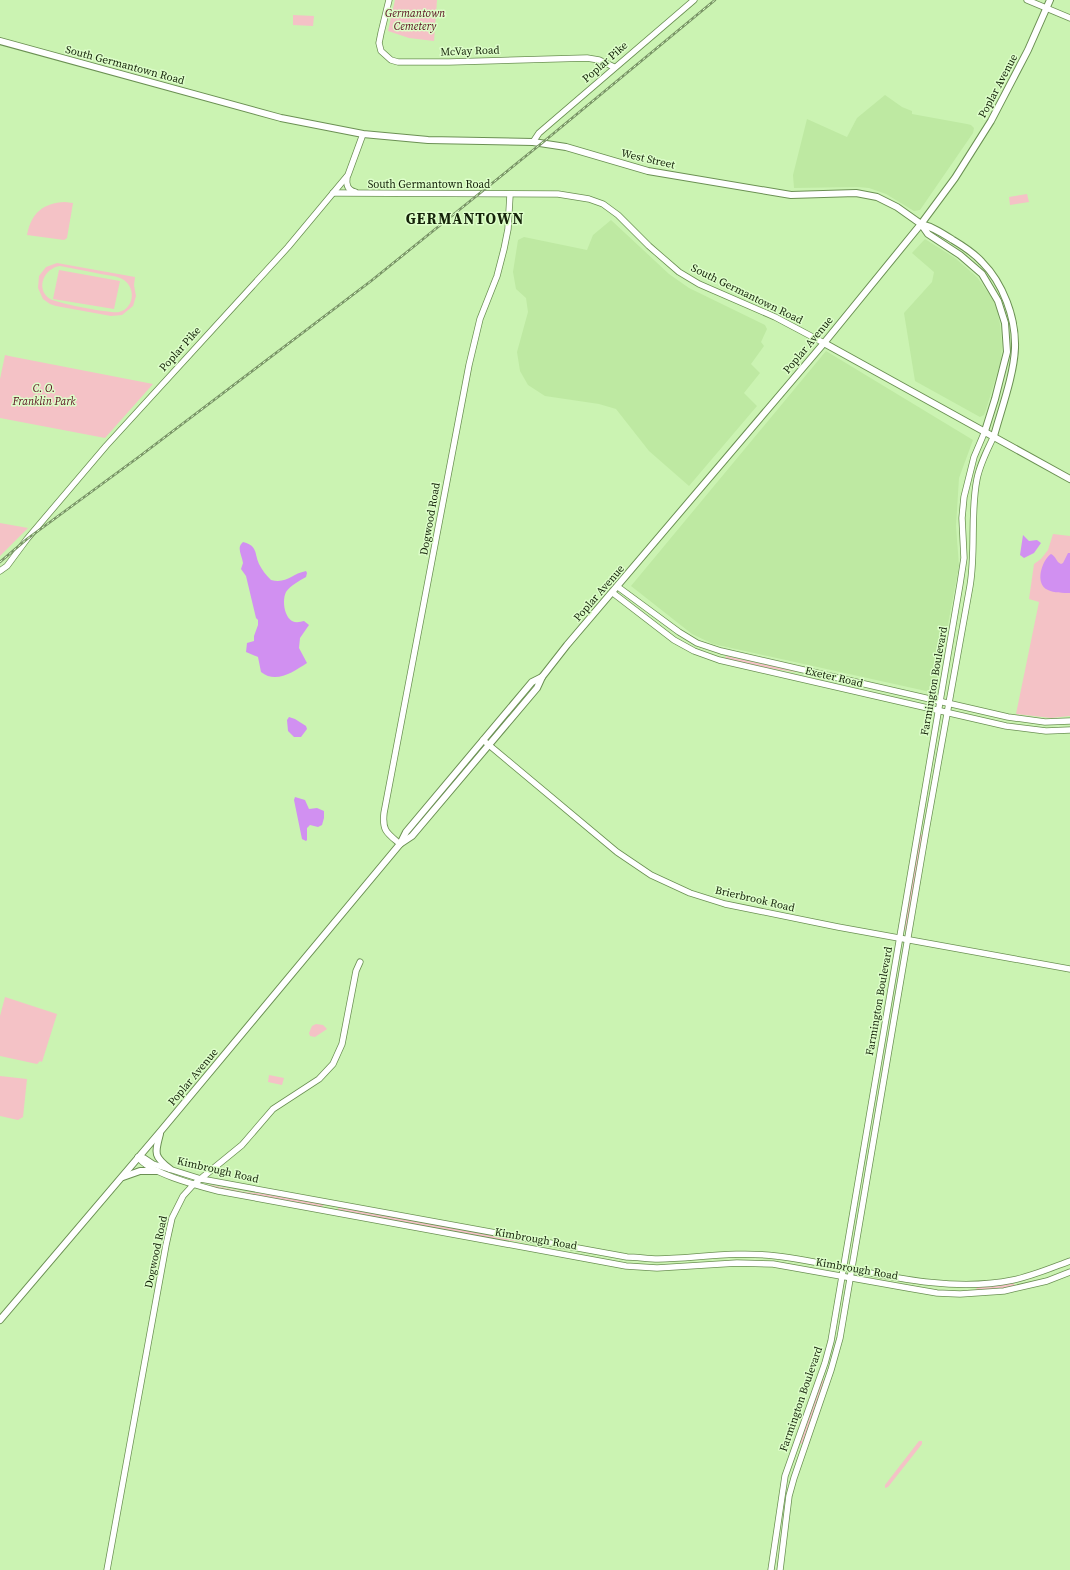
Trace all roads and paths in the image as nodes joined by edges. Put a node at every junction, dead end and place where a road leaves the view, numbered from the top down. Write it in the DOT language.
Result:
graph roads {
  1 [pos="389,0"];
  2 [pos="694,0"];
  3 [pos="1027,0"];
  4 [pos="1050,0"];
  5 [pos="1047,8"];
  6 [pos="1070,18"];
  7 [pos="0,41"];
  8 [pos="614,67"];
  9 [pos="363,134"];
  10 [pos="533,142"];
  11 [pos="348,175"];
  12 [pos="333,193"];
  13 [pos="358,193"];
  14 [pos="510,195"];
  15 [pos="921,224"];
  16 [pos="824,343"];
  17 [pos="985,431"];
  18 [pos="994,436"];
  19 [pos="1070,479"];
  20 [pos="0,571"];
  21 [pos="967,572"];
  22 [pos="618,586"];
  23 [pos="969,592"];
  24 [pos="613,593"];
  25 [pos="955,614"];
  26 [pos="953,629"];
  27 [pos="963,630"];
  28 [pos="542,677"];
  29 [pos="940,701"];
  30 [pos="950,703"];
  31 [pos="938,710"];
  32 [pos="948,712"];
  33 [pos="1070,721"];
  34 [pos="1070,730"];
  35 [pos="483,740"];
  36 [pos="489,746"];
  37 [pos="400,844"];
  38 [pos="900,938"];
  39 [pos="908,940"];
  40 [pos="360,962"];
  41 [pos="1070,969"];
  42 [pos="880,1057"];
  43 [pos="888,1059"];
  44 [pos="160,1132"];
  45 [pos="138,1157"];
  46 [pos="170,1169"];
  47 [pos="157,1171"];
  48 [pos="121,1178"];
  49 [pos="201,1179"];
  50 [pos="193,1185"];
  51 [pos="1070,1261"];
  52 [pos="843,1267"];
  53 [pos="852,1269"];
  54 [pos="1070,1272"];
  55 [pos="842,1276"];
  56 [pos="850,1278"];
  57 [pos="0,1320"];
  58 [pos="825,1376"];
  59 [pos="107,1570"];
  60 [pos="771,1570"];
  61 [pos="780,1570"];
  1 -- 8 [label="street, McVay Road"];
  2 -- 8 [label="street, Poplar Pike"];
  3 -- 5 [label="street"];
  4 -- 5 [label="main road, Poplar Avenue"];
  5 -- 6 [label="street"];
  5 -- 15 [label="main road, Poplar Avenue"];
  7 -- 9 [label="main road, South Germantown Road"];
  8 -- 10 [label="street, Poplar Pike"];
  9 -- 10 [label="main road, West Street"];
  9 -- 11 [label="street, Poplar Pike"];
  10 -- 15 [label="main road, West Street"];
  11 -- 12 [label="street, Poplar Pike"];
  11 -- 13 [label="street"];
  12 -- 13 [label="street, South Germantown Road"];
  12 -- 20 [label="street, Poplar Pike"];
  13 -- 14 [label="street, South Germantown Road"];
  14 -- 16 [label="street, South Germantown Road"];
  14 -- 37 [label="street, Dogwood Road"];
  15 -- 16 [label="main road, Poplar Avenue"];
  15 -- 17 [label="main road"];
  15 -- 18 [label="main road"];
  16 -- 17 [label="main road, South Germantown Road"];
  16 -- 22 [label="main road, Poplar Avenue"];
  17 -- 18 [label="main road, South Germantown Road"];
  17 -- 21 [label="street, Farmington Boulevard"];
  18 -- 19 [label="main road, South Germantown Road"];
  18 -- 21 [label="street, Farmington Boulevard"];
  21 -- 23 [label="street, Farmington Boulevard"];
  21 -- 25 [label="street, Farmington Boulevard"];
  22 -- 24 [label="main road, Poplar Avenue"];
  22 -- 29 [label="street, Exeter Road"];
  23 -- 25 [label="street"];
  23 -- 27 [label="street, Farmington Boulevard"];
  24 -- 28 [label="main road, Poplar Avenue"];
  24 -- 31 [label="street, Exeter Road"];
  25 -- 26 [label="street, Farmington Boulevard"];
  26 -- 27 [label="street"];
  26 -- 29 [label="street, Farmington Boulevard"];
  27 -- 30 [label="street, Farmington Boulevard"];
  28 -- 35 [label="main road, Poplar Avenue"];
  28 -- 36 [label="main road, Poplar Avenue"];
  29 -- 30 [label="street, Exeter Road"];
  29 -- 31 [label="street, Farmington Boulevard"];
  30 -- 32 [label="street, Farmington Boulevard"];
  30 -- 33 [label="street, Exeter Road"];
  31 -- 32 [label="street, Exeter Road"];
  31 -- 38 [label="street, Farmington Boulevard"];
  32 -- 34 [label="street, Exeter Road"];
  32 -- 39 [label="street, Farmington Boulevard"];
  35 -- 36 [label="street, Brierbrook Road"];
  35 -- 37 [label="main road, Poplar Avenue"];
  36 -- 37 [label="main road, Poplar Avenue"];
  36 -- 38 [label="street, Brierbrook Road"];
  37 -- 44 [label="main road, Poplar Avenue"];
  38 -- 39 [label="street, Brierbrook Road"];
  38 -- 42 [label="street, Farmington Boulevard"];
  39 -- 41 [label="street, Brierbrook Road"];
  39 -- 43 [label="street, Farmington Boulevard"];
  40 -- 49 [label="street, Dogwood Road"];
  42 -- 43 [label="street"];
  42 -- 52 [label="street, Farmington Boulevard"];
  43 -- 53 [label="street, Farmington Boulevard"];
  44 -- 45 [label="main road, Poplar Avenue"];
  44 -- 46 [label="main road"];
  45 -- 46 [label="street, Kimbrough Road"];
  45 -- 47 [label="street, Kimbrough Road"];
  45 -- 48 [label="main road, Poplar Avenue"];
  46 -- 49 [label="street, Kimbrough Road"];
  47 -- 48 [label="main road"];
  47 -- 50 [label="street, Kimbrough Road"];
  48 -- 57 [label="main road, Poplar Avenue"];
  49 -- 50 [label="street, Dogwood Road"];
  49 -- 52 [label="street, Kimbrough Road"];
  50 -- 55 [label="street, Kimbrough Road"];
  50 -- 59 [label="street, Dogwood Road"];
  51 -- 53 [label="street, Kimbrough Road"];
  52 -- 53 [label="street, Kimbrough Road"];
  52 -- 55 [label="street, Farmington Boulevard"];
  53 -- 56 [label="street, Farmington Boulevard"];
  54 -- 56 [label="street, Kimbrough Road"];
  55 -- 56 [label="street, Kimbrough Road"];
  55 -- 58 [label="street, Farmington Boulevard"];
  56 -- 58 [label="street, Farmington Boulevard"];
  58 -- 60 [label="street, Farmington Boulevard"];
  58 -- 61 [label="street, Farmington Boulevard"];
}
